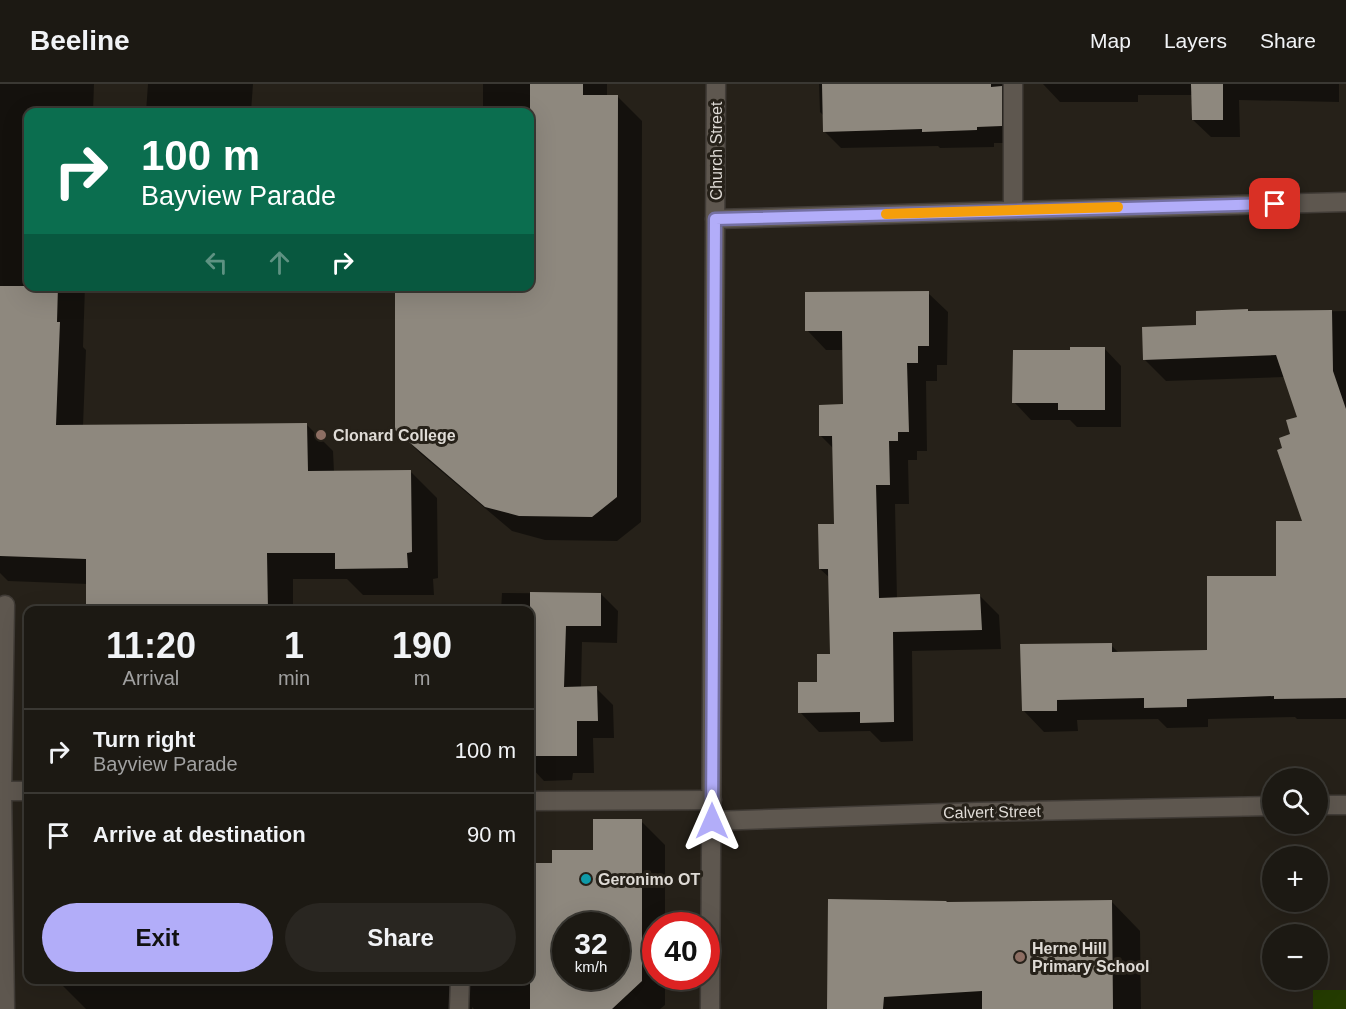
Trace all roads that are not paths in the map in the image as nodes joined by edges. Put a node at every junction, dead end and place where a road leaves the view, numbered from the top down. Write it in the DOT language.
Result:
graph roads {
  1 [pos="716,84"];
  2 [pos="1013,84"];
  3 [pos="1346,202"];
  4 [pos="1013,210"];
  5 [pos="715,219"];
  6 [pos="5,605"];
  7 [pos="2,791"];
  8 [pos="24,791"];
  9 [pos="712,800"];
  10 [pos="534,801"];
  11 [pos="1328,805"];
  12 [pos="1346,805"];
  13 [pos="1262,806"];
  14 [pos="712,821"];
  15 [pos="460,984"];
  16 [pos="5,1009"];
  17 [pos="459,1009"];
  18 [pos="710,1009"];
  1 -- 5 [label="street, Church Street"];
  2 -- 4 [label="street"];
  3 -- 4 [label="street"];
  4 -- 5 [label="street"];
  5 -- 9 [label="street, Church Street"];
  6 -- 7 [label="street"];
  7 -- 8 [label="street"];
  7 -- 16 [label="street"];
  9 -- 10 [label="street"];
  9 -- 14 [label="street, Church Street"];
  11 -- 12 [label="street"];
  13 -- 14 [label="street, Calvert Street"];
  14 -- 18 [label="street, Church Street"];
  15 -- 17 [label="street"];
}
